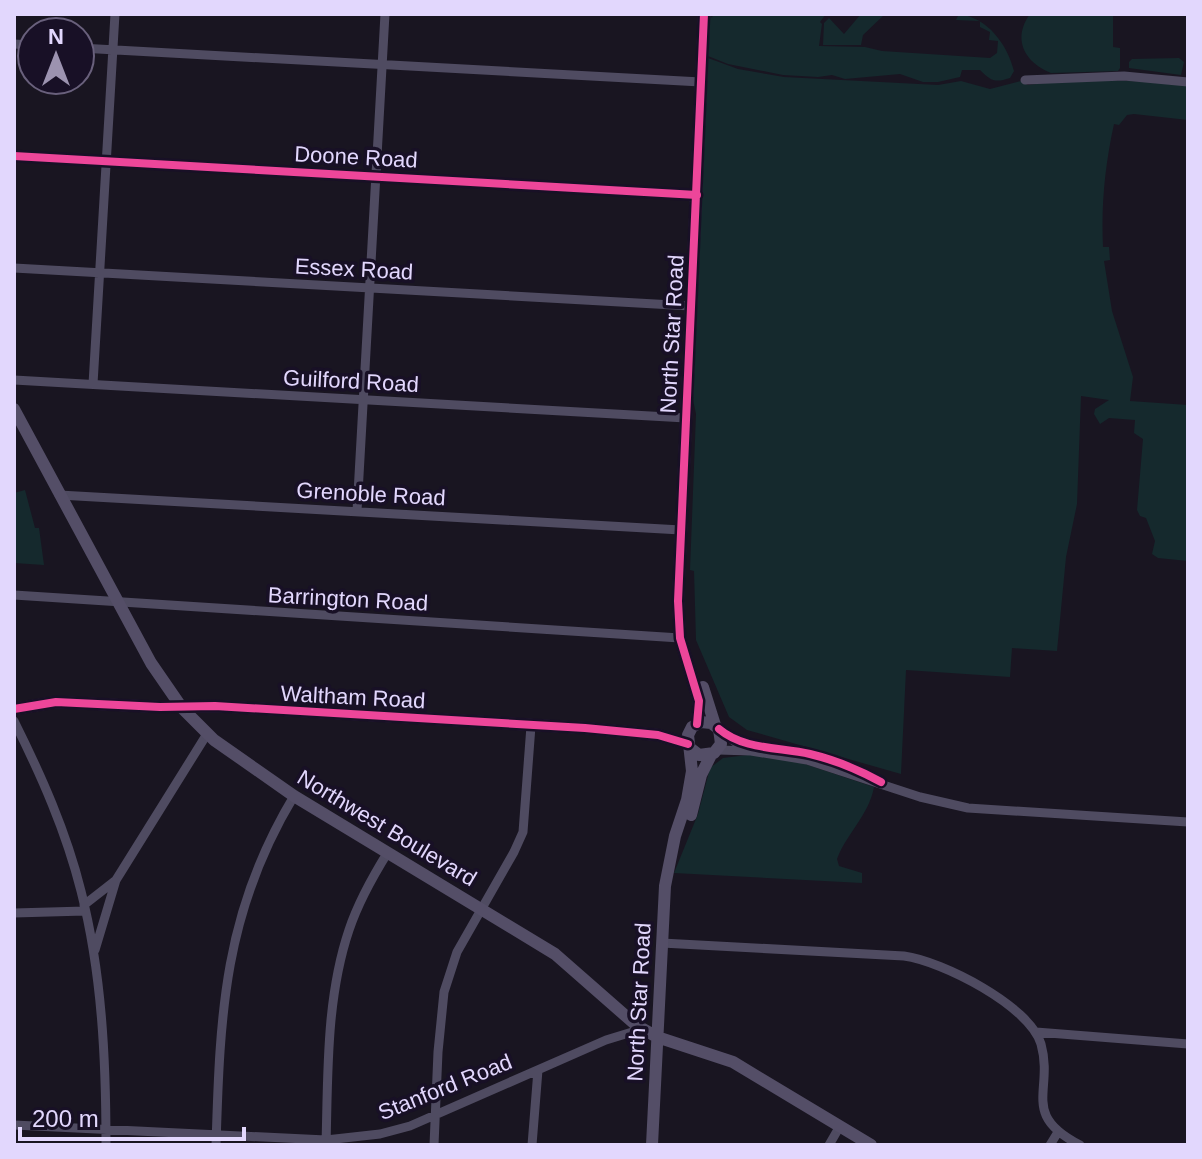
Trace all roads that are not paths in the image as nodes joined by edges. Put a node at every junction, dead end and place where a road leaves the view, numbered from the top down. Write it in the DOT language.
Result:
graph roads {
  1 [pos="115,14"];
  2 [pos="385,14"];
  3 [pos="704,14"];
  4 [pos="96,49"];
  5 [pos="113,50"];
  6 [pos="382,65"];
  7 [pos="1025,80"];
  8 [pos="701,82"];
  9 [pos="1188,82"];
  10 [pos="14,156"];
  11 [pos="106,161"];
  12 [pos="376,176"];
  13 [pos="697,195"];
  14 [pos="14,268"];
  15 [pos="99,273"];
  16 [pos="370,288"];
  17 [pos="691,306"];
  18 [pos="14,380"];
  19 [pos="93,384"];
  20 [pos="363,400"];
  21 [pos="14,409"];
  22 [pos="686,418"];
  23 [pos="59,495"];
  24 [pos="357,511"];
  25 [pos="681,530"];
  26 [pos="14,595"];
  27 [pos="118,603"];
  28 [pos="680,638"];
  29 [pos="684,654"];
  30 [pos="182,708"];
  31 [pos="14,709"];
  32 [pos="14,721"];
  33 [pos="531,726"];
  34 [pos="694,726"];
  35 [pos="717,727"];
  36 [pos="207,734"];
  37 [pos="658,735"];
  38 [pos="689,746"];
  39 [pos="714,752"];
  40 [pos="881,782"];
  41 [pos="294,796"];
  42 [pos="1188,822"];
  43 [pos="388,852"];
  44 [pos="668,861"];
  45 [pos="116,880"];
  46 [pos="85,908"];
  47 [pos="480,908"];
  48 [pos="14,913"];
  49 [pos="662,943"];
  50 [pos="94,954"];
  51 [pos="642,1029"];
  52 [pos="1036,1032"];
  53 [pos="657,1037"];
  54 [pos="1188,1044"];
  55 [pos="538,1070"];
  56 [pos="435,1116"];
  57 [pos="14,1125"];
  58 [pos="840,1126"];
  59 [pos="106,1129"];
  60 [pos="1058,1132"];
  61 [pos="216,1140"];
  62 [pos="326,1142"];
  63 [pos="106,1145"];
  64 [pos="434,1145"];
  65 [pos="532,1145"];
  66 [pos="652,1145"];
  67 [pos="829,1145"];
  68 [pos="871,1145"];
  69 [pos="1050,1145"];
  70 [pos="1080,1145"];
  1 -- 5 [label="street"];
  2 -- 6 [label="street"];
  3 -- 8 [label="street, North Star Road"];
  4 -- 5 [label="street"];
  5 -- 6 [label="street"];
  5 -- 11 [label="street"];
  6 -- 8 [label="street"];
  6 -- 12 [label="street"];
  7 -- 9 [label="street"];
  8 -- 13 [label="street, North Star Road"];
  10 -- 11 [label="street, Doone Road"];
  11 -- 12 [label="street, Doone Road"];
  11 -- 15 [label="street"];
  12 -- 13 [label="street, Doone Road"];
  12 -- 16 [label="street"];
  13 -- 17 [label="street, North Star Road"];
  14 -- 15 [label="street, Essex Road"];
  15 -- 16 [label="street, Essex Road"];
  15 -- 19 [label="street"];
  16 -- 17 [label="street, Essex Road"];
  16 -- 20 [label="street"];
  17 -- 22 [label="street, North Star Road"];
  18 -- 19 [label="street, Guilford Road"];
  19 -- 20 [label="street, Guilford Road"];
  20 -- 22 [label="street, Guilford Road"];
  20 -- 24 [label="street"];
  21 -- 23 [label="street, Northwest Boulevard"];
  22 -- 25 [label="street, North Star Road"];
  23 -- 24 [label="street, Grenoble Road"];
  23 -- 27 [label="street, Northwest Boulevard"];
  24 -- 25 [label="street, Grenoble Road"];
  25 -- 28 [label="street, North Star Road"];
  26 -- 27 [label="street, Barrington Road"];
  27 -- 28 [label="street, Barrington Road"];
  27 -- 30 [label="street, Northwest Boulevard"];
  28 -- 29 [label="street, North Star Road"];
  29 -- 34 [label="street, North Star Road"];
  29 -- 35 [label="street, North Star Road"];
  30 -- 31 [label="street, Waltham Road"];
  30 -- 33 [label="street, Waltham Road"];
  30 -- 36 [label="street, Northwest Boulevard"];
  32 -- 46 [label="street"];
  33 -- 37 [label="street, Waltham Road"];
  33 -- 47 [label="street"];
  34 -- 35 [label="street"];
  34 -- 37 [label="street, Waltham Road"];
  34 -- 38 [label="street"];
  35 -- 39 [label="street"];
  35 -- 40 [label="street"];
  36 -- 41 [label="street, Northwest Boulevard"];
  36 -- 45 [label="street"];
  37 -- 38 [label="street, Waltham Road"];
  38 -- 39 [label="street"];
  38 -- 44 [label="street, North Star Road"];
  39 -- 40 [label="street"];
  39 -- 44 [label="street, North Star Road"];
  40 -- 42 [label="street"];
  41 -- 43 [label="street, Northwest Boulevard"];
  41 -- 61 [label="street"];
  43 -- 47 [label="street, Northwest Boulevard"];
  43 -- 62 [label="street"];
  44 -- 49 [label="street, North Star Road"];
  45 -- 46 [label="street"];
  45 -- 50 [label="street"];
  46 -- 48 [label="street"];
  46 -- 50 [label="street"];
  47 -- 51 [label="street, Northwest Boulevard"];
  47 -- 56 [label="street"];
  49 -- 52 [label="street"];
  49 -- 53 [label="street, North Star Road"];
  50 -- 59 [label="street"];
  51 -- 53 [label="street, Northwest Boulevard"];
  51 -- 55 [label="street, Stanford Road"];
  52 -- 54 [label="street"];
  52 -- 60 [label="street"];
  53 -- 58 [label="street, Northwest Boulevard"];
  53 -- 66 [label="street, North Star Road"];
  55 -- 56 [label="street, Stanford Road"];
  55 -- 65 [label="street"];
  56 -- 62 [label="street, Stanford Road"];
  56 -- 64 [label="street"];
  57 -- 59 [label="street, Stanford Road"];
  58 -- 67 [label="street"];
  58 -- 68 [label="street, Northwest Boulevard"];
  59 -- 61 [label="street, Stanford Road"];
  59 -- 63 [label="street"];
  60 -- 69 [label="street"];
  60 -- 70 [label="street"];
  61 -- 62 [label="street, Stanford Road"];
}
